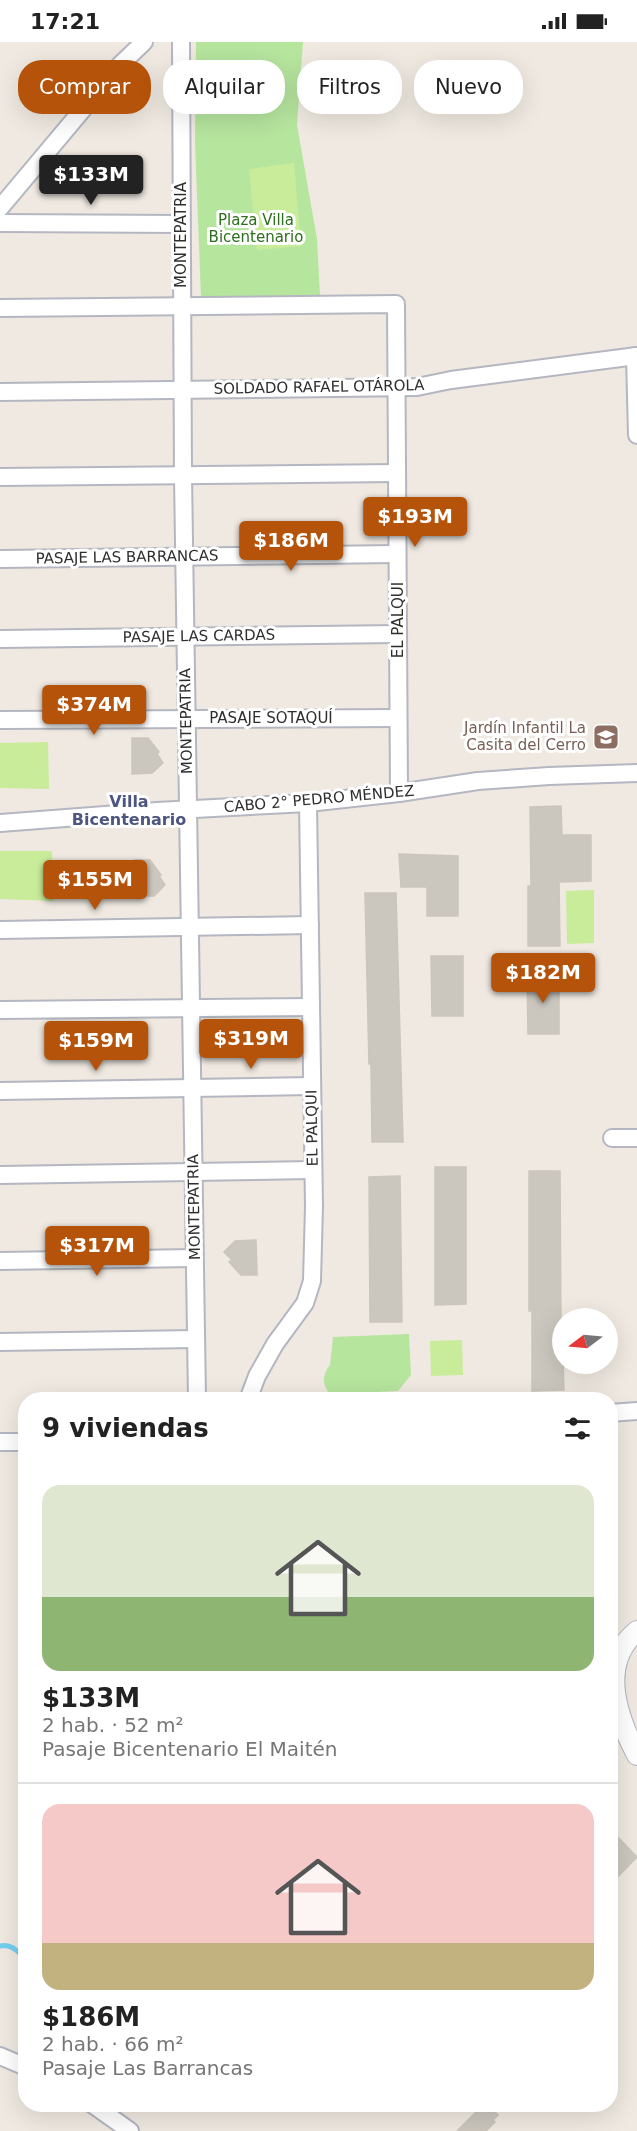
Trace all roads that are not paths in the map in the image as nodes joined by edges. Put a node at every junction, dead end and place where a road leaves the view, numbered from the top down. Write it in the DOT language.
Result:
graph roads {
  1 [pos="144,42"];
  2 [pos="181,42"];
  3 [pos="0,208"];
  4 [pos="0,223"];
  5 [pos="182,224"];
  6 [pos="182,306"];
  7 [pos="0,308"];
  8 [pos="636,356"];
  9 [pos="396,388"];
  10 [pos="183,390"];
  11 [pos="0,392"];
  12 [pos="637,435"];
  13 [pos="397,473"];
  14 [pos="183,476"];
  15 [pos="0,477"];
  16 [pos="398,554"];
  17 [pos="184,556"];
  18 [pos="0,559"];
  19 [pos="398,634"];
  20 [pos="185,637"];
  21 [pos="0,639"];
  22 [pos="187,718"];
  23 [pos="398,718"];
  24 [pos="0,720"];
  25 [pos="637,773"];
  26 [pos="399,793"];
  27 [pos="308,803"];
  28 [pos="188,810"];
  29 [pos="0,823"];
  30 [pos="310,925"];
  31 [pos="190,927"];
  32 [pos="0,930"];
  33 [pos="310,1007"];
  34 [pos="192,1009"];
  35 [pos="0,1010"];
  36 [pos="311,1086"];
  37 [pos="192,1088"];
  38 [pos="0,1091"];
  39 [pos="612,1138"];
  40 [pos="637,1138"];
  41 [pos="312,1170"];
  42 [pos="194,1172"];
  43 [pos="0,1175"];
  44 [pos="194,1258"];
  45 [pos="0,1261"];
  46 [pos="195,1339"];
  47 [pos="0,1342"];
  48 [pos="197,1392"];
  49 [pos="251,1392"];
  50 [pos="637,1412"];
  51 [pos="618,1413"];
  52 [pos="0,1442"];
  53 [pos="18,1442"];
  54 [pos="637,1631"];
  55 [pos="618,1658"];
  56 [pos="618,1706"];
  57 [pos="637,1755"];
  58 [pos="0,2056"];
  59 [pos="18,2064"];
  60 [pos="103,2112"];
  61 [pos="130,2131"];
  1 -- 3 [label="street"];
  2 -- 5 [label="street, MONTEPATRIA"];
  4 -- 5 [label="street"];
  5 -- 6 [label="street, MONTEPATRIA"];
  6 -- 7 [label="street"];
  6 -- 9 [label="street, EL PALQUI"];
  6 -- 10 [label="street, MONTEPATRIA"];
  8 -- 9 [label="street, SOLDADO RAFAEL OTÁROLA"];
  8 -- 12 [label="street"];
  9 -- 10 [label="street, SOLDADO RAFAEL OTÁROLA"];
  9 -- 13 [label="street, EL PALQUI"];
  10 -- 11 [label="street, SOLDADO RAFAEL OTÁROLA"];
  10 -- 14 [label="street, MONTEPATRIA"];
  13 -- 14 [label="street"];
  13 -- 16 [label="street, EL PALQUI"];
  14 -- 15 [label="street"];
  14 -- 17 [label="street, MONTEPATRIA"];
  16 -- 17 [label="street, PASAJE LAS BARRANCAS"];
  16 -- 19 [label="street, EL PALQUI"];
  17 -- 18 [label="street, PASAJE LAS BARRANCAS"];
  17 -- 20 [label="street, MONTEPATRIA"];
  19 -- 20 [label="street, PASAJE LAS CARDAS"];
  19 -- 23 [label="street, EL PALQUI"];
  20 -- 21 [label="street, PASAJE LAS CARDAS"];
  20 -- 22 [label="street, MONTEPATRIA"];
  22 -- 23 [label="street, PASAJE SOTAQUÍ"];
  22 -- 24 [label="street, PASAJE SOTAQUÍ"];
  22 -- 28 [label="street, MONTEPATRIA"];
  23 -- 26 [label="street, EL PALQUI"];
  25 -- 26 [label="street, CABO 2° PEDRO MÉNDEZ"];
  26 -- 27 [label="street, CABO 2° PEDRO MÉNDEZ"];
  27 -- 28 [label="street, CABO 2° PEDRO MÉNDEZ"];
  27 -- 30 [label="street, EL PALQUI"];
  28 -- 29 [label="street, CABO 2° PEDRO MÉNDEZ"];
  28 -- 31 [label="street, MONTEPATRIA"];
  30 -- 31 [label="street"];
  30 -- 33 [label="street, EL PALQUI"];
  31 -- 32 [label="street"];
  31 -- 34 [label="street, MONTEPATRIA"];
  33 -- 34 [label="street"];
  33 -- 36 [label="street, EL PALQUI"];
  34 -- 35 [label="street"];
  34 -- 37 [label="street, MONTEPATRIA"];
  36 -- 37 [label="street"];
  36 -- 41 [label="street, EL PALQUI"];
  37 -- 38 [label="street"];
  37 -- 42 [label="street, MONTEPATRIA"];
  39 -- 40 [label="street"];
  41 -- 42 [label="street"];
  41 -- 49 [label="street, EL PALQUI"];
  42 -- 43 [label="street"];
  42 -- 44 [label="street, MONTEPATRIA"];
  44 -- 45 [label="street"];
  44 -- 46 [label="street, MONTEPATRIA"];
  46 -- 47 [label="street"];
  46 -- 48 [label="street, MONTEPATRIA"];
  50 -- 51 [label="street"];
  52 -- 53 [label="street"];
  54 -- 55 [label="street"];
  56 -- 57 [label="street"];
  58 -- 59 [label="street"];
  60 -- 61 [label="street"];
}
